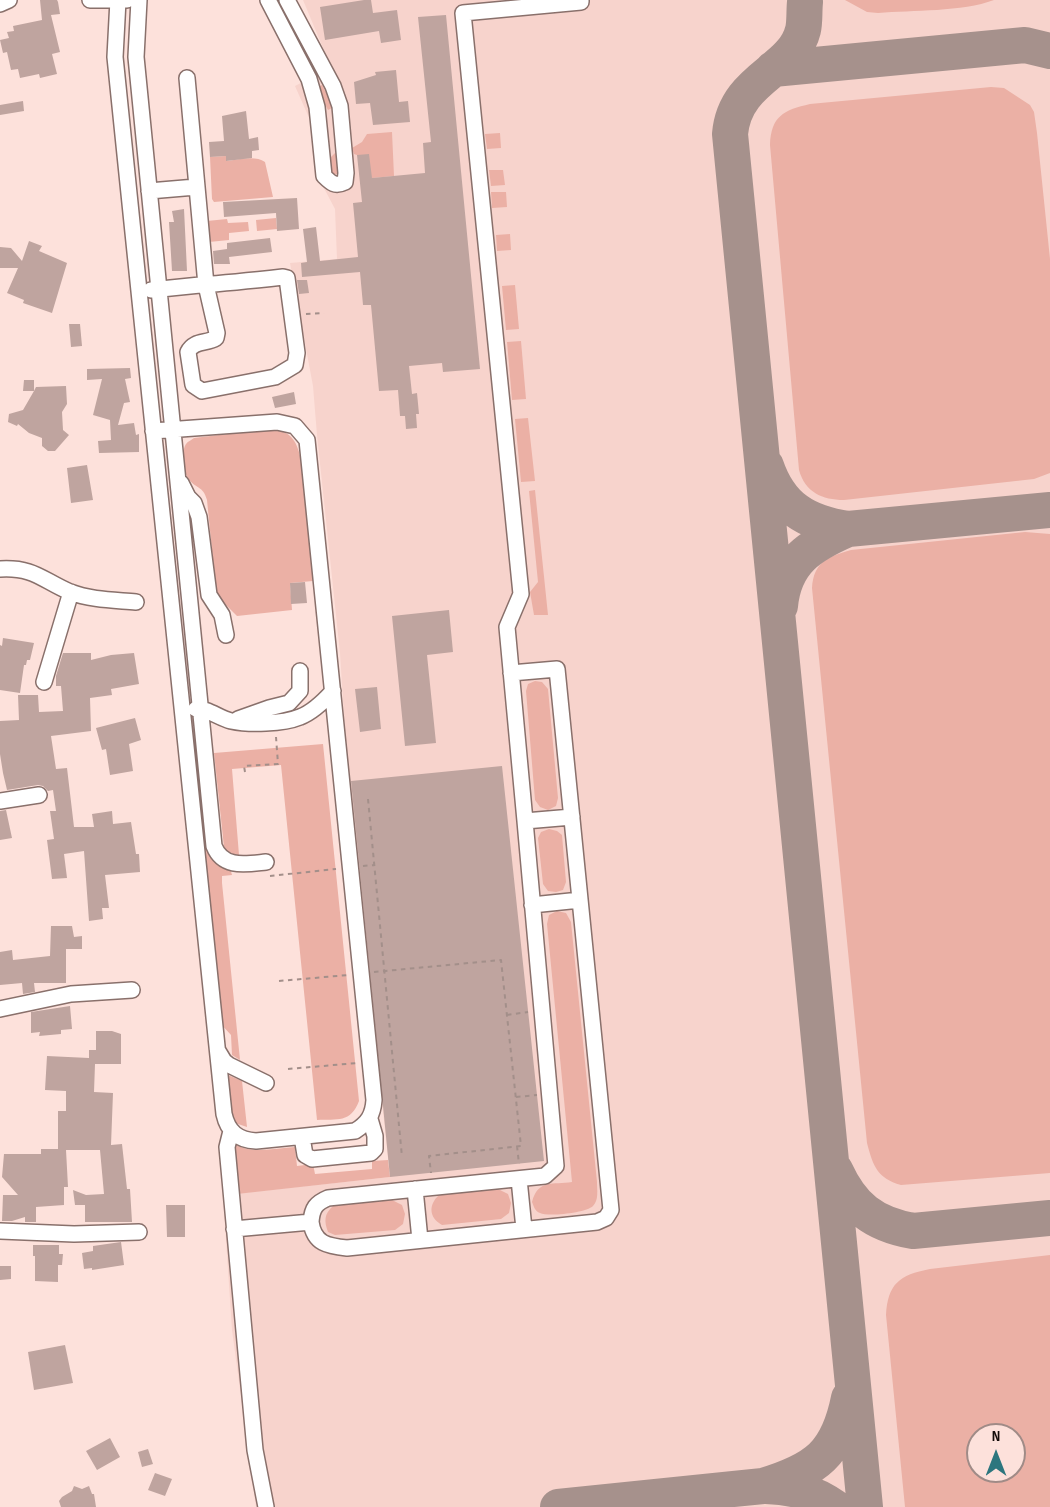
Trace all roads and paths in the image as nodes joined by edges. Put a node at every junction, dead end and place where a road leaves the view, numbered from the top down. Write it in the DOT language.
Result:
graph roads {
  1 [pos="9,0"];
  2 [pos="90,0"];
  3 [pos="118,0"];
  4 [pos="127,0"];
  5 [pos="139,0"];
  6 [pos="268,0"];
  7 [pos="287,0"];
  8 [pos="581,0"];
  9 [pos="0,4"];
  10 [pos="188,78"];
  11 [pos="318,114"];
  12 [pos="342,130"];
  13 [pos="322,154"];
  14 [pos="196,187"];
  15 [pos="149,191"];
  16 [pos="206,285"];
  17 [pos="159,289"];
  18 [pos="139,291"];
  19 [pos="324,313"];
  20 [pos="300,315"];
  21 [pos="174,430"];
  22 [pos="153,431"];
  23 [pos="178,478"];
  24 [pos="0,569"];
  25 [pos="71,592"];
  26 [pos="136,602"];
  27 [pos="226,635"];
  28 [pos="300,671"];
  29 [pos="512,673"];
  30 [pos="44,682"];
  31 [pos="333,691"];
  32 [pos="201,709"];
  33 [pos="182,710"];
  34 [pos="233,721"];
  35 [pos="274,722"];
  36 [pos="245,772"];
  37 [pos="39,795"];
  38 [pos="368,799"];
  39 [pos="0,801"];
  40 [pos="572,817"];
  41 [pos="525,821"];
  42 [pos="374,865"];
  43 [pos="351,868"];
  44 [pos="267,869"];
  45 [pos="580,900"];
  46 [pos="532,905"];
  47 [pos="384,971"];
  48 [pos="361,974"];
  49 [pos="279,981"];
  50 [pos="132,990"];
  51 [pos="0,1009"];
  52 [pos="528,1012"];
  53 [pos="507,1014"];
  54 [pos="216,1045"];
  55 [pos="370,1061"];
  56 [pos="288,1069"];
  57 [pos="266,1083"];
  58 [pos="537,1095"];
  59 [pos="516,1097"];
  60 [pos="370,1119"];
  61 [pos="231,1131"];
  62 [pos="302,1137"];
  63 [pos="517,1146"];
  64 [pos="402,1157"];
  65 [pos="519,1171"];
  66 [pos="431,1173"];
  67 [pos="415,1189"];
  68 [pos="311,1222"];
  69 [pos="234,1229"];
  70 [pos="524,1229"];
  71 [pos="0,1231"];
  72 [pos="139,1232"];
  73 [pos="420,1240"];
  74 [pos="266,1507"];
  1 -- 9 [label="street"];
  2 -- 3 [label="street"];
  3 -- 4 [label="street"];
  3 -- 18 [label="street"];
  5 -- 15 [label="street"];
  6 -- 11 [label="street"];
  7 -- 12 [label="street"];
  8 -- 29 [label="street"];
  10 -- 14 [label="street"];
  11 -- 12 [label="street"];
  11 -- 13 [label="street"];
  12 -- 13 [label="street"];
  12 -- 13 [label="street"];
  14 -- 15 [label="street"];
  14 -- 16 [label="street"];
  15 -- 17 [label="street"];
  16 -- 16 [label="street"];
  16 -- 17 [label="street"];
  17 -- 18 [label="street"];
  17 -- 21 [label="street"];
  18 -- 22 [label="street"];
  19 -- 20 [label="path"];
  21 -- 22 [label="street"];
  21 -- 23 [label="street"];
  21 -- 31 [label="street"];
  22 -- 33 [label="street"];
  23 -- 27 [label="street"];
  23 -- 32 [label="street"];
  24 -- 25 [label="street"];
  25 -- 26 [label="street"];
  25 -- 30 [label="street"];
  28 -- 34 [label="street"];
  29 -- 40 [label="street"];
  29 -- 41 [label="street"];
  31 -- 35 [label="street"];
  31 -- 43 [label="street"];
  32 -- 33 [label="street"];
  32 -- 34 [label="street"];
  32 -- 44 [label="street"];
  33 -- 54 [label="street"];
  34 -- 35 [label="street"];
  35 -- 36 [label="path"];
  37 -- 39 [label="street"];
  38 -- 42 [label="path"];
  40 -- 41 [label="street"];
  40 -- 45 [label="street"];
  41 -- 46 [label="street"];
  42 -- 43 [label="path"];
  42 -- 47 [label="path"];
  43 -- 44 [label="path"];
  43 -- 48 [label="street"];
  45 -- 46 [label="street"];
  45 -- 70 [label="street"];
  46 -- 65 [label="street"];
  47 -- 48 [label="path"];
  47 -- 53 [label="path"];
  47 -- 64 [label="path"];
  48 -- 49 [label="path"];
  48 -- 55 [label="street"];
  50 -- 51 [label="street"];
  52 -- 53 [label="path"];
  53 -- 59 [label="path"];
  54 -- 57 [label="street"];
  54 -- 61 [label="street"];
  55 -- 56 [label="path"];
  55 -- 60 [label="street"];
  58 -- 59 [label="path"];
  59 -- 63 [label="path"];
  60 -- 62 [label="street"];
  60 -- 62 [label="street"];
  61 -- 62 [label="street"];
  61 -- 69 [label="street"];
  63 -- 65 [label="path"];
  63 -- 66 [label="path"];
  65 -- 67 [label="street"];
  65 -- 70 [label="street"];
  67 -- 68 [label="street"];
  67 -- 73 [label="street"];
  68 -- 69 [label="street"];
  68 -- 73 [label="street"];
  69 -- 74 [label="street"];
  70 -- 73 [label="street"];
  71 -- 72 [label="street"];
}
